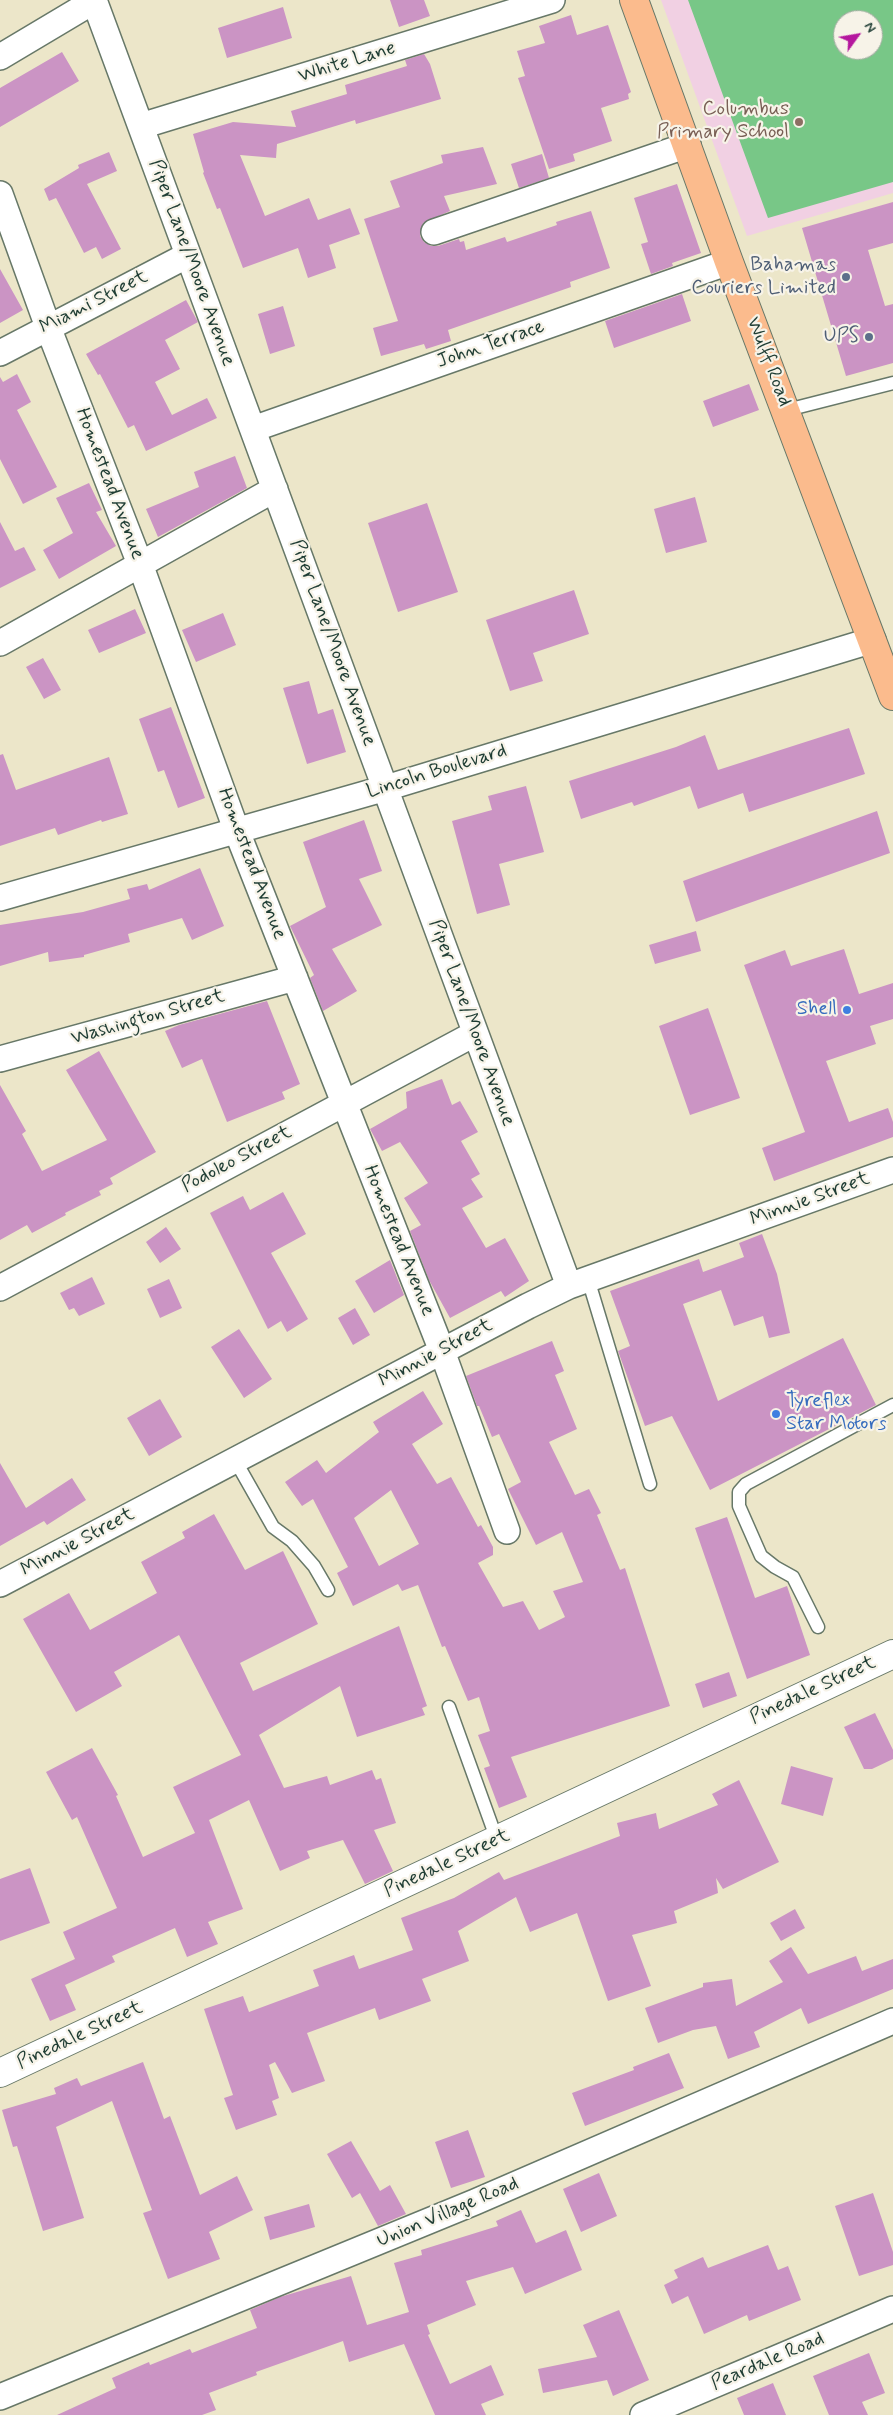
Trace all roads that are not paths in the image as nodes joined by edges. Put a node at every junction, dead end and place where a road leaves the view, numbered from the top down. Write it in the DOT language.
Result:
graph roads {
  1 [pos="552,0"];
  2 [pos="634,0"];
  3 [pos="94,1"];
  4 [pos="0,57"];
  5 [pos="141,126"];
  6 [pos="688,145"];
  7 [pos="0,194"];
  8 [pos="434,232"];
  9 [pos="188,255"];
  10 [pos="729,262"];
  11 [pos="48,327"];
  12 [pos="0,353"];
  13 [pos="893,383"];
  14 [pos="787,410"];
  15 [pos="253,429"];
  16 [pos="275,489"];
  17 [pos="140,564"];
  18 [pos="873,640"];
  19 [pos="0,643"];
  20 [pos="893,696"];
  21 [pos="386,788"];
  22 [pos="236,829"];
  23 [pos="0,898"];
  24 [pos="295,978"];
  25 [pos="474,1034"];
  26 [pos="0,1060"];
  27 [pos="344,1103"];
  28 [pos="893,1170"];
  29 [pos="579,1283"];
  30 [pos="0,1288"];
  31 [pos="442,1351"];
  32 [pos="893,1405"];
  33 [pos="235,1460"];
  34 [pos="650,1484"];
  35 [pos="507,1531"];
  36 [pos="0,1584"];
  37 [pos="328,1590"];
  38 [pos="818,1627"];
  39 [pos="893,1654"];
  40 [pos="449,1707"];
  41 [pos="497,1840"];
  42 [pos="893,2022"];
  43 [pos="0,2074"];
  44 [pos="893,2309"];
  45 [pos="0,2396"];
  46 [pos="643,2415"];
  1 -- 5 [label="street, White Lane"];
  2 -- 6 [label="main road, Wulff Road"];
  3 -- 4 [label="street"];
  3 -- 5 [label="street, Piper Lane/Moore Avenue"];
  5 -- 9 [label="street, Piper Lane/Moore Avenue"];
  6 -- 8 [label="street"];
  6 -- 10 [label="main road, Wulff Road"];
  7 -- 11 [label="street, Homestead Avenue"];
  9 -- 11 [label="street, Miami Street"];
  9 -- 15 [label="street, Piper Lane/Moore Avenue"];
  10 -- 14 [label="main road, Wulff Road"];
  10 -- 15 [label="street, John Terrace"];
  11 -- 12 [label="street, Miami Street"];
  11 -- 17 [label="street, Homestead Avenue"];
  13 -- 14 [label="lane"];
  14 -- 18 [label="main road, Wulff Road"];
  15 -- 16 [label="street, Piper Lane/Moore Avenue"];
  16 -- 17 [label="street"];
  16 -- 21 [label="street, Piper Lane/Moore Avenue"];
  17 -- 19 [label="street"];
  17 -- 22 [label="street, Homestead Avenue"];
  18 -- 20 [label="main road, Wulff Road"];
  18 -- 21 [label="street, Lincoln Boulevard"];
  21 -- 22 [label="street, Lincoln Boulevard"];
  21 -- 25 [label="street, Piper Lane/Moore Avenue"];
  22 -- 23 [label="street, Lincoln Boulevard"];
  22 -- 24 [label="street, Homestead Avenue"];
  24 -- 26 [label="street, Washington Street"];
  24 -- 27 [label="street, Homestead Avenue"];
  25 -- 27 [label="street, Podoleo Street"];
  25 -- 29 [label="street, Piper Lane/Moore Avenue"];
  27 -- 30 [label="street, Podoleo Street"];
  27 -- 31 [label="street, Homestead Avenue"];
  28 -- 29 [label="street, Minnie Street"];
  29 -- 31 [label="street, Minnie Street"];
  29 -- 34 [label="lane"];
  31 -- 33 [label="street, Minnie Street"];
  31 -- 35 [label="street, Homestead Avenue"];
  32 -- 38 [label="lane"];
  33 -- 36 [label="street, Minnie Street"];
  33 -- 37 [label="lane"];
  39 -- 41 [label="street, Pinedale Street"];
  40 -- 41 [label="lane"];
  41 -- 43 [label="street, Pinedale Street"];
  42 -- 45 [label="street, Union Village Road"];
  44 -- 46 [label="street, Peardale Road"];
}
